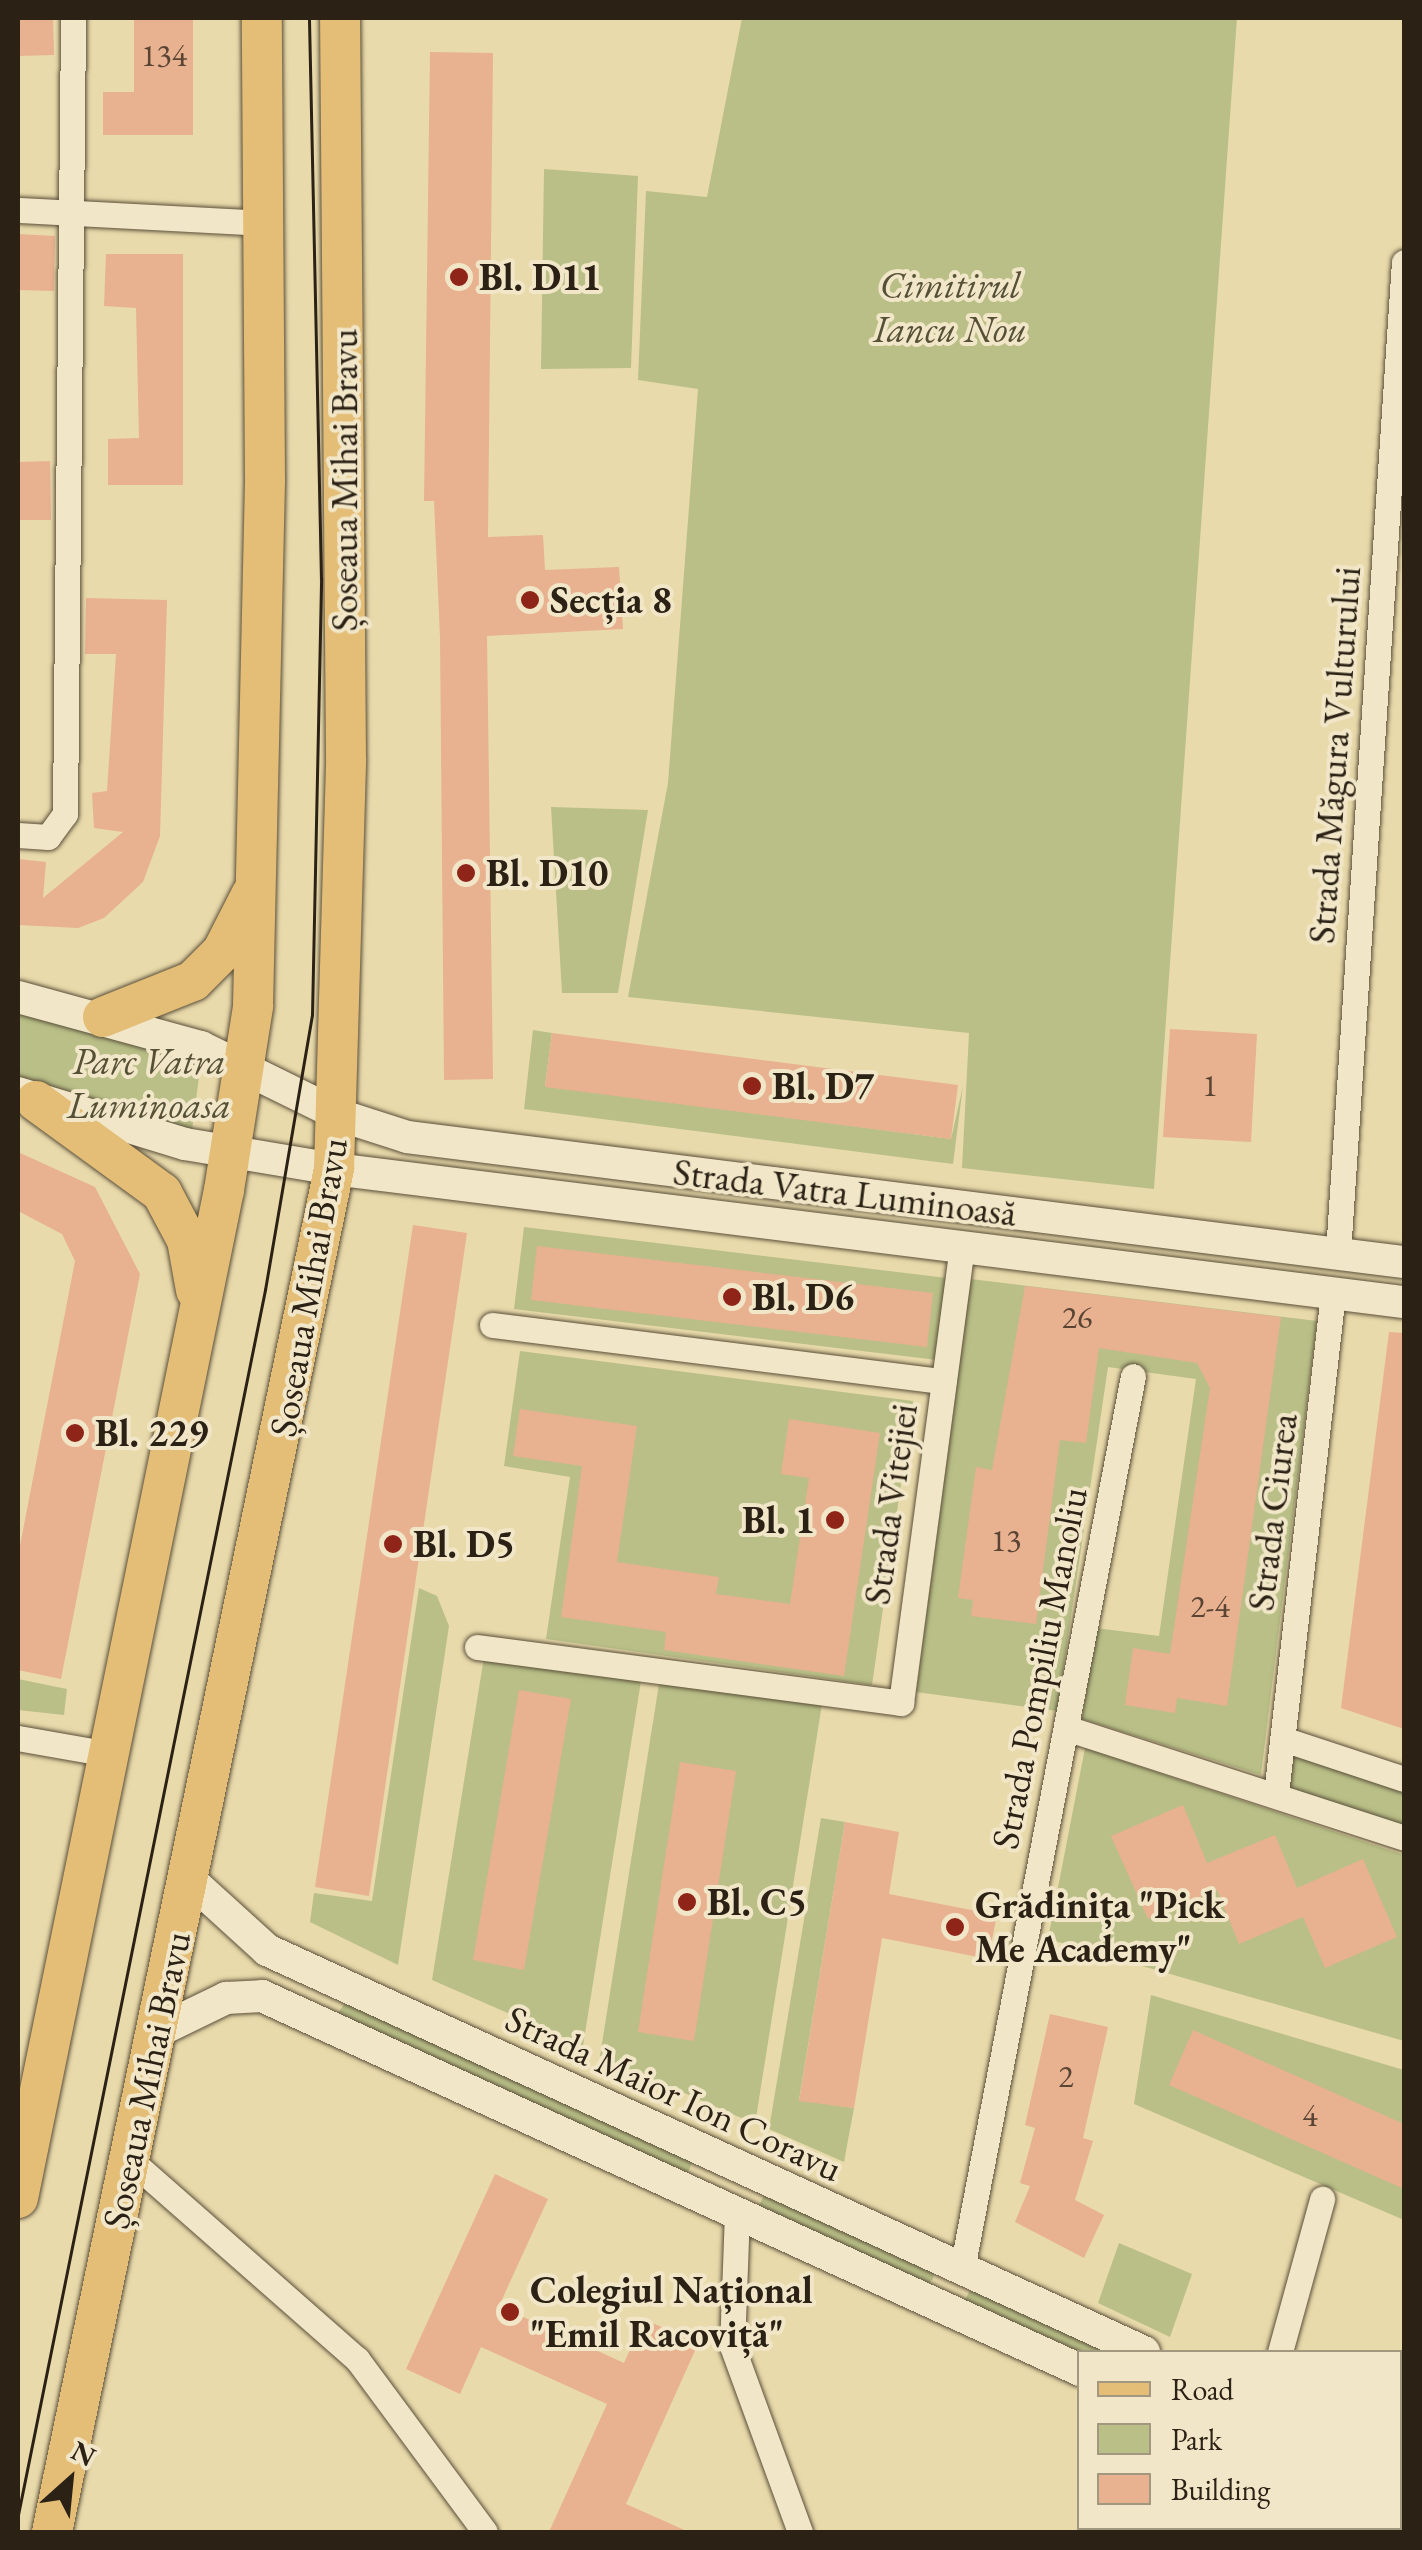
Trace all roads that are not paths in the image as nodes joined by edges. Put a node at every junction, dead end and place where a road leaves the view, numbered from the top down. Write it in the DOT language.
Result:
graph roads {
  1 [pos="73,18"];
  2 [pos="262,18"];
  3 [pos="340,18"];
  4 [pos="18,210"];
  5 [pos="72,213"];
  6 [pos="262,223"];
  7 [pos="1404,262"];
  8 [pos="18,836"];
  9 [pos="259,878"];
  10 [pos="18,997"];
  11 [pos="103,1017"];
  12 [pos="246,1066"];
  13 [pos="27,1097"];
  14 [pos="339,1116"];
  15 [pos="230,1153"];
  16 [pos="334,1169"];
  17 [pos="962,1247"];
  18 [pos="1338,1254"];
  19 [pos="1404,1262"];
  20 [pos="1334,1293"];
  21 [pos="1404,1302"];
  22 [pos="198,1317"];
  23 [pos="492,1325"];
  24 [pos="1133,1376"];
  25 [pos="944,1381"];
  26 [pos="476,1646"];
  27 [pos="1066,1728"];
  28 [pos="18,1738"];
  29 [pos="1283,1739"];
  30 [pos="109,1754"];
  31 [pos="1404,1779"];
  32 [pos="1276,1794"];
  33 [pos="1404,1838"];
  34 [pos="189,1879"];
  35 [pos="158,2031"];
  36 [pos="128,2158"];
  37 [pos="754,2174"];
  38 [pos="18,2198"];
  39 [pos="1322,2200"];
  40 [pos="737,2212"];
  41 [pos="962,2269"];
  42 [pos="946,2308"];
  43 [pos="1140,2350"];
  44 [pos="1281,2350"];
  45 [pos="1077,2369"];
  46 [pos="52,2532"];
  47 [pos="485,2532"];
  48 [pos="800,2532"];
  1 -- 5 [label="street"];
  2 -- 6 [label="main road"];
  3 -- 14 [label="main road, Șoseaua Mihai Bravu"];
  4 -- 5 [label="street"];
  5 -- 6 [label="street"];
  5 -- 8 [label="street"];
  6 -- 9 [label="main road"];
  7 -- 18 [label="street, Strada Măgura Vulturului"];
  9 -- 11 [label="main road"];
  9 -- 12 [label="main road"];
  10 -- 11 [label="street, Strada Vatra Luminoasă"];
  11 -- 12 [label="street, Strada Vatra Luminoasă"];
  12 -- 14 [label="street, Strada Vatra Luminoasă"];
  12 -- 15 [label="main road"];
  13 -- 15 [label="street, Strada Vatra Luminoasă"];
  13 -- 22 [label="main road"];
  14 -- 16 [label="main road, Șoseaua Mihai Bravu"];
  14 -- 18 [label="street, Strada Vatra Luminoasă"];
  15 -- 16 [label="street, Strada Vatra Luminoasă"];
  15 -- 22 [label="main road"];
  16 -- 17 [label="street, Strada Vatra Luminoasă"];
  16 -- 34 [label="main road, Șoseaua Mihai Bravu"];
  17 -- 20 [label="street, Strada Vatra Luminoasă"];
  17 -- 25 [label="street, Strada Vitejiei"];
  18 -- 19 [label="street, Strada Vatra Luminoasă"];
  18 -- 20 [label="street"];
  20 -- 21 [label="street, Strada Vatra Luminoasă"];
  20 -- 29 [label="street, Strada Ciurea"];
  22 -- 30 [label="main road"];
  23 -- 25 [label="street"];
  24 -- 27 [label="street, Strada Pompiliu Manoliu"];
  25 -- 26 [label="street, Strada Vitejiei"];
  27 -- 32 [label="street"];
  27 -- 41 [label="street, Strada Pompiliu Manoliu"];
  28 -- 30 [label="street"];
  29 -- 31 [label="street"];
  29 -- 32 [label="street, Strada Ciurea"];
  30 -- 38 [label="main road"];
  32 -- 33 [label="street"];
  34 -- 35 [label="main road, Șoseaua Mihai Bravu"];
  34 -- 37 [label="street, Strada Maior Ion Coravu"];
  35 -- 36 [label="main road, Șoseaua Mihai Bravu"];
  35 -- 40 [label="street"];
  36 -- 46 [label="main road, Șoseaua Mihai Bravu"];
  36 -- 47 [label="street"];
  37 -- 40 [label="street"];
  37 -- 41 [label="street, Strada Maior Ion Coravu"];
  39 -- 44 [label="street"];
  40 -- 42 [label="street"];
  40 -- 48 [label="street"];
  41 -- 42 [label="street"];
  41 -- 43 [label="street, Strada Maior Ion Coravu"];
  42 -- 45 [label="street"];
}
